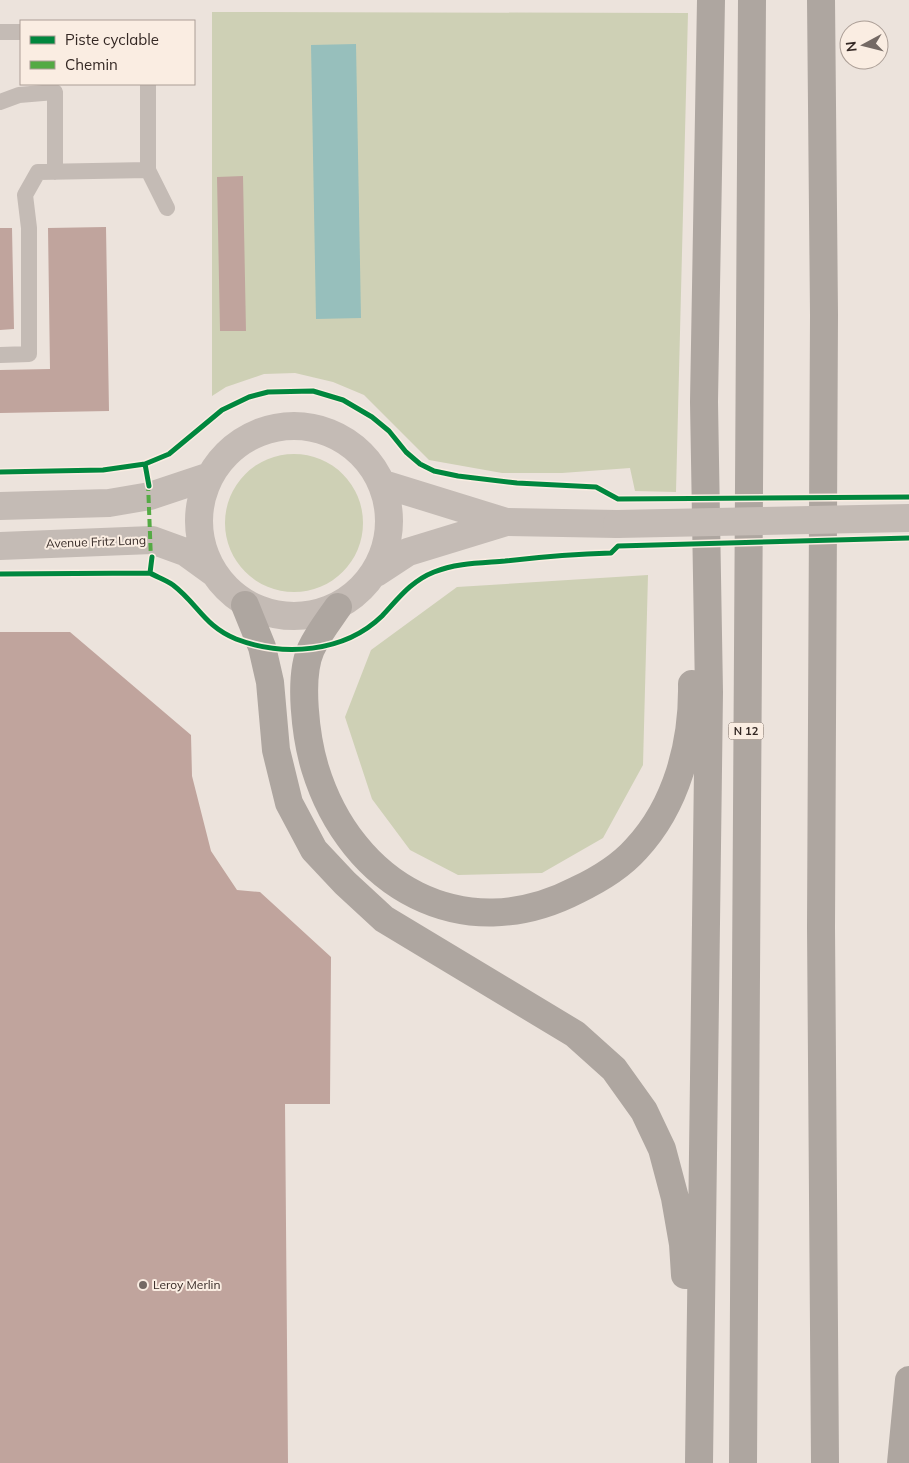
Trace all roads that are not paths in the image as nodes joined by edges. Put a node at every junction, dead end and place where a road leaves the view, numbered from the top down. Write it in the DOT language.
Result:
graph roads {
  1 [pos="711,0"];
  2 [pos="752,0"];
  3 [pos="821,0"];
  4 [pos="0,32"];
  5 [pos="20,32"];
  6 [pos="148,85"];
  7 [pos="0,102"];
  8 [pos="148,170"];
  9 [pos="55,172"];
  10 [pos="167,208"];
  11 [pos="0,355"];
  12 [pos="704,402"];
  13 [pos="210,476"];
  14 [pos="383,484"];
  15 [pos="0,506"];
  16 [pos="909,518"];
  17 [pos="506,522"];
  18 [pos="0,546"];
  19 [pos="214,573"];
  20 [pos="376,573"];
  21 [pos="245,605"];
  22 [pos="338,607"];
  23 [pos="700,1305"];
  24 [pos="909,1380"];
  25 [pos="699,1463"];
  26 [pos="743,1463"];
  27 [pos="825,1463"];
  28 [pos="901,1463"];
  1 -- 12 [label="highway"];
  2 -- 26 [label="highway, N 12"];
  3 -- 27 [label="highway"];
  4 -- 5 [label="lane"];
  6 -- 8 [label="lane"];
  7 -- 9 [label="lane"];
  8 -- 9 [label="lane"];
  8 -- 10 [label="lane"];
  9 -- 11 [label="lane"];
  12 -- 22 [label="highway"];
  12 -- 23 [label="highway"];
  13 -- 14 [label="street"];
  13 -- 15 [label="street"];
  13 -- 19 [label="street"];
  14 -- 17 [label="street"];
  14 -- 20 [label="street"];
  16 -- 17 [label="street, bridge"];
  17 -- 20 [label="street"];
  18 -- 19 [label="street, Avenue Fritz Lang"];
  19 -- 21 [label="street"];
  20 -- 22 [label="street"];
  21 -- 22 [label="street"];
  21 -- 23 [label="highway"];
  23 -- 25 [label="highway"];
  24 -- 28 [label="highway"];
}
